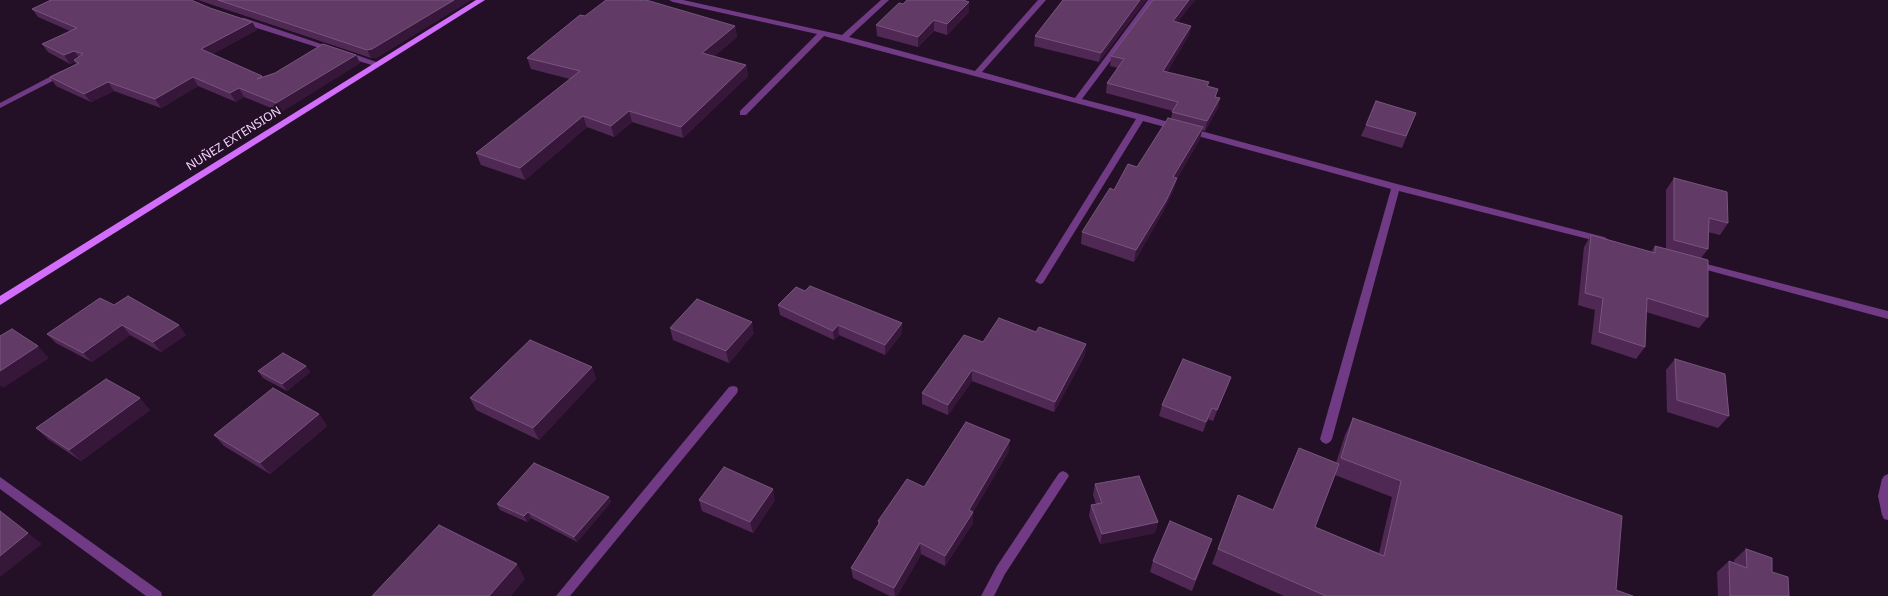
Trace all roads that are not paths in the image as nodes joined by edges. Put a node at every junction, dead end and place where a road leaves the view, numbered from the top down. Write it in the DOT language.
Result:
graph roads {
  1 [pos="481,0"];
  2 [pos="673,0"];
  3 [pos="884,0"];
  4 [pos="1042,0"];
  5 [pos="1152,0"];
  6 [pos="228,16"];
  7 [pos="822,34"];
  8 [pos="844,38"];
  9 [pos="378,64"];
  10 [pos="75,68"];
  11 [pos="976,74"];
  12 [pos="1077,102"];
  13 [pos="0,106"];
  14 [pos="743,113"];
  15 [pos="1141,118"];
  16 [pos="1396,187"];
  17 [pos="1610,241"];
  18 [pos="1686,262"];
  19 [pos="1040,281"];
  20 [pos="0,301"];
  21 [pos="1888,315"];
  22 [pos="733,390"];
  23 [pos="1326,439"];
  24 [pos="1063,476"];
  25 [pos="1888,479"];
  26 [pos="0,482"];
  27 [pos="1888,515"];
  28 [pos="156,596"];
  29 [pos="562,596"];
  30 [pos="987,596"];
  1 -- 9 [label="street, NUÑEZ EXTENSION"];
  2 -- 7 [label="street"];
  3 -- 8 [label="street"];
  4 -- 11 [label="street"];
  5 -- 12 [label="street"];
  6 -- 9 [label="street"];
  7 -- 8 [label="street"];
  7 -- 14 [label="street"];
  8 -- 11 [label="street"];
  9 -- 20 [label="street, NUÑEZ EXTENSION"];
  10 -- 13 [label="street"];
  11 -- 12 [label="street"];
  12 -- 15 [label="street"];
  15 -- 16 [label="street"];
  15 -- 19 [label="street"];
  16 -- 17 [label="street"];
  16 -- 23 [label="street"];
  18 -- 21 [label="street"];
  22 -- 29 [label="street"];
  24 -- 30 [label="street"];
  25 -- 27 [label="street"];
  26 -- 28 [label="street"];
}
